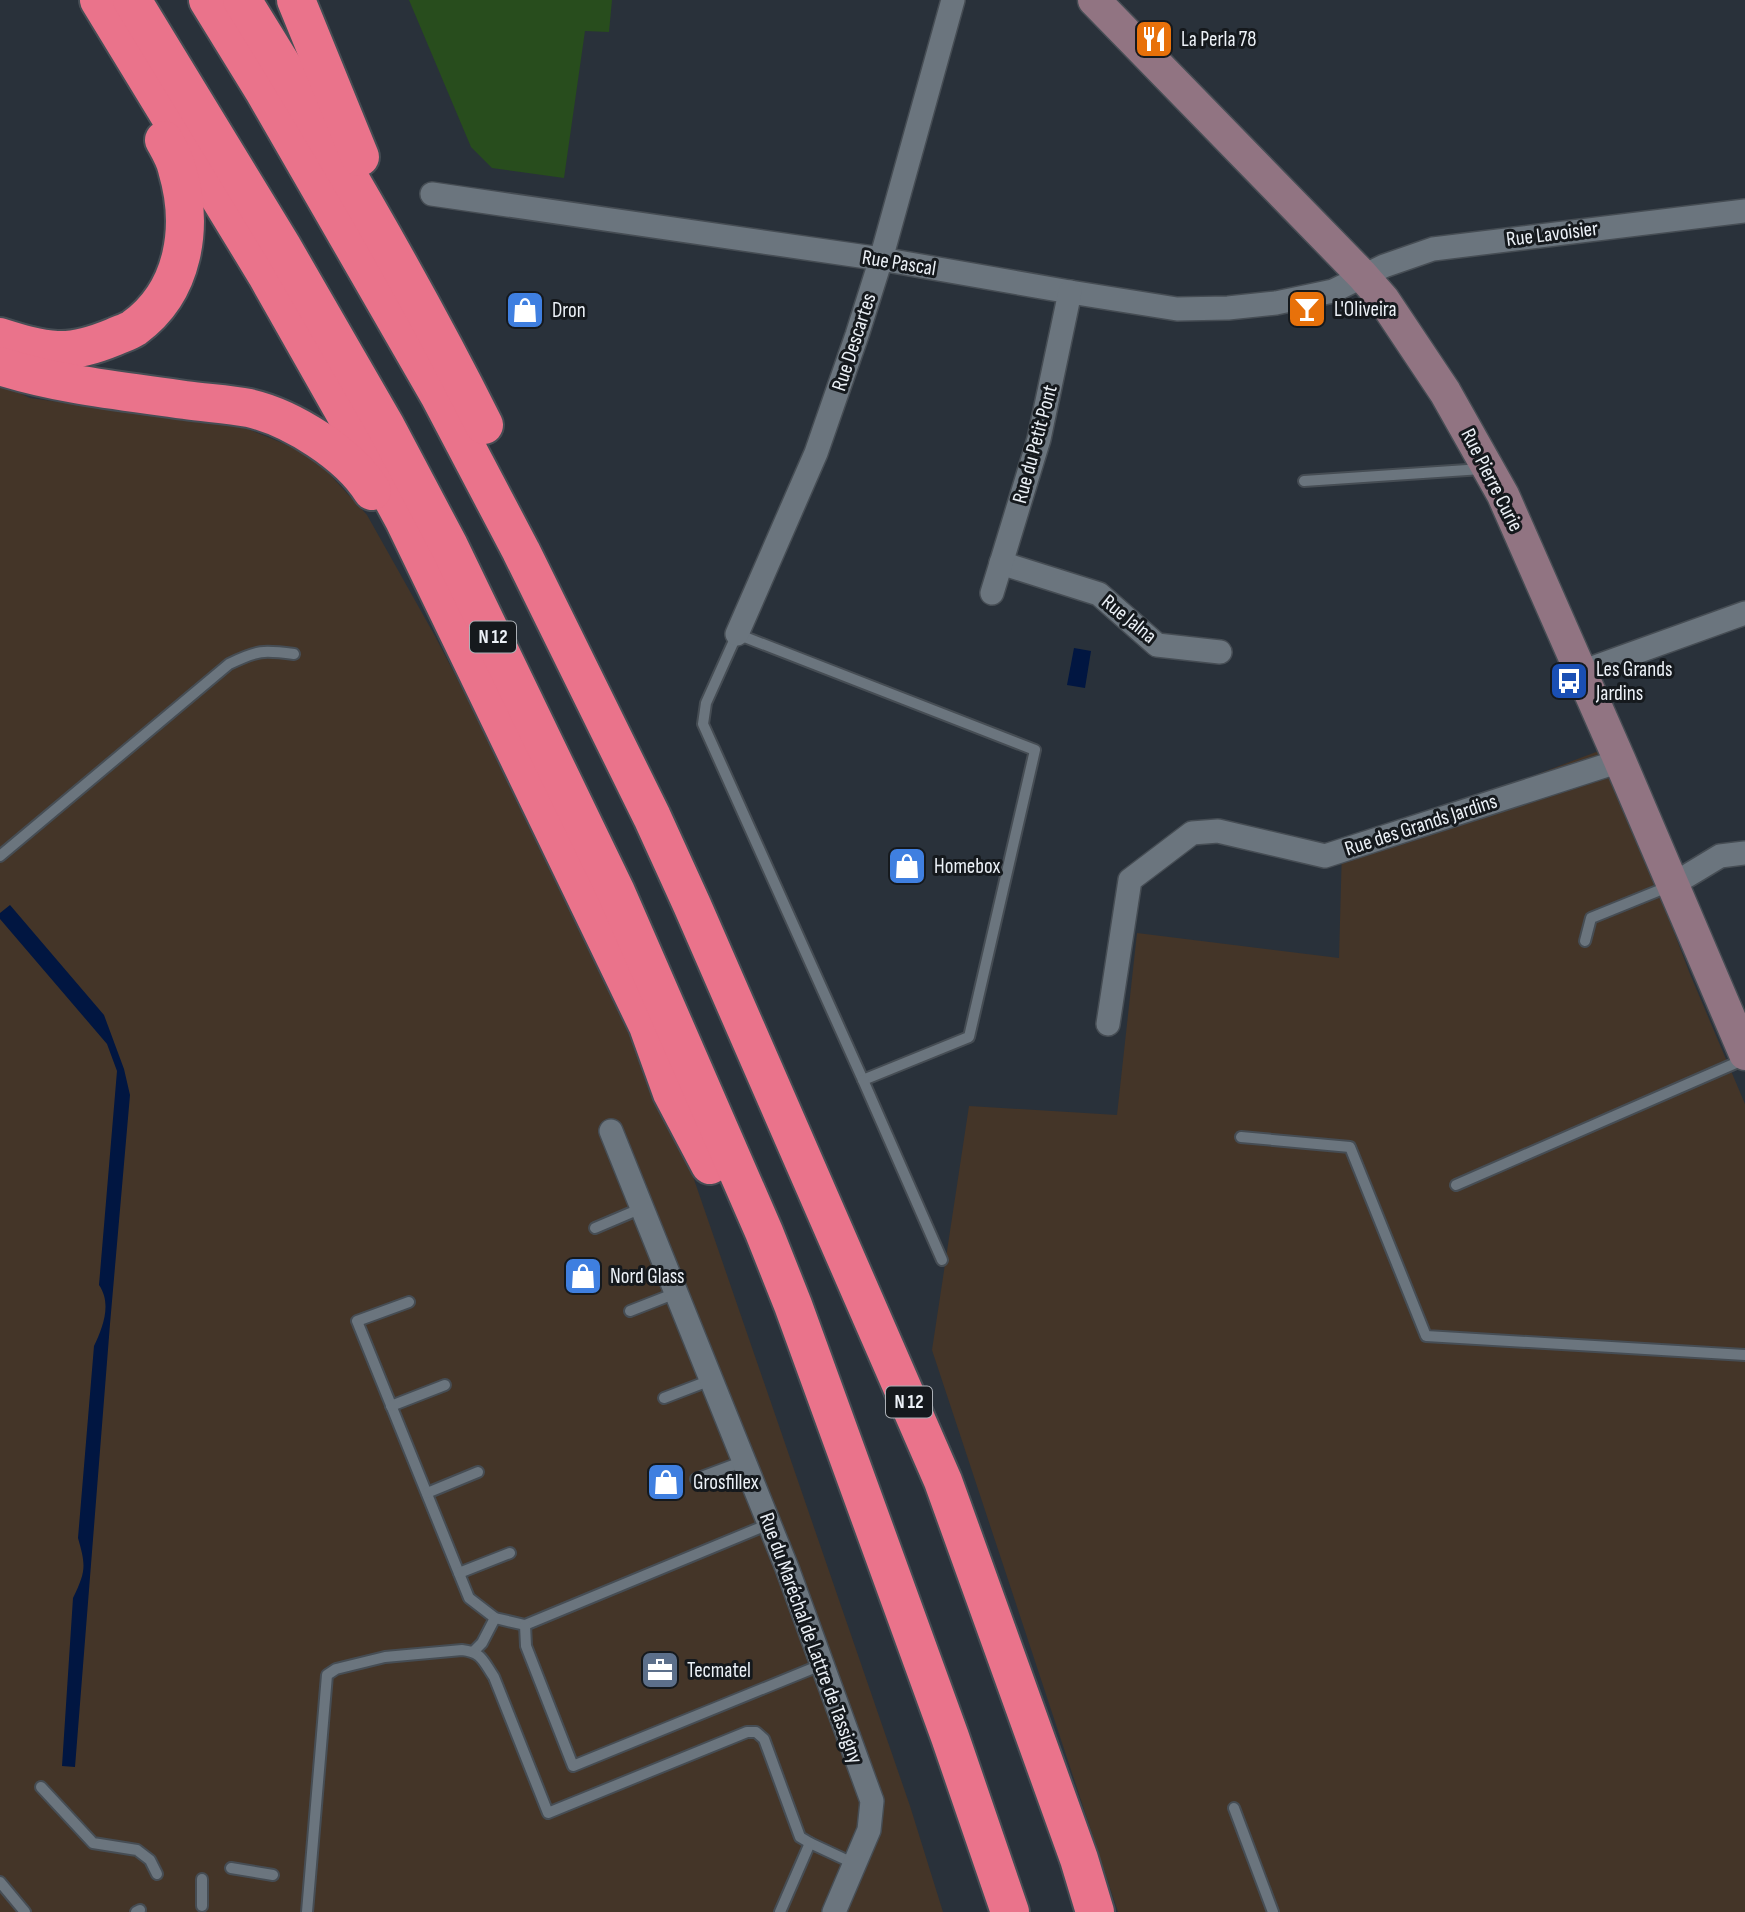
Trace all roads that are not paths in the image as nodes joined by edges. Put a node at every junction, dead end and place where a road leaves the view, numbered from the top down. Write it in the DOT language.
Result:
graph roads {
  1 [pos="99,0"];
  2 [pos="132,0"];
  3 [pos="208,0"];
  4 [pos="242,0"];
  5 [pos="296,0"];
  6 [pos="953,0"];
  7 [pos="1098,1"];
  8 [pos="159,97"];
  9 [pos="432,194"];
  10 [pos="1745,211"];
  11 [pos="382,235"];
  12 [pos="881,259"];
  13 [pos="1362,275"];
  14 [pos="1070,292"];
  15 [pos="0,337"];
  16 [pos="0,366"];
  17 [pos="1488,468"];
  18 [pos="1304,481"];
  19 [pos="404,520"];
  20 [pos="1001,563"];
  21 [pos="992,593"];
  22 [pos="1745,613"];
  23 [pos="737,634"];
  24 [pos="1220,652"];
  25 [pos="294,654"];
  26 [pos="1581,672"];
  27 [pos="1620,761"];
  28 [pos="1745,853"];
  29 [pos="0,856"];
  30 [pos="1672,885"];
  31 [pos="692,905"];
  32 [pos="1585,941"];
  33 [pos="1108,1024"];
  34 [pos="1745,1056"];
  35 [pos="863,1080"];
  36 [pos="611,1131"];
  37 [pos="1241,1136"];
  38 [pos="1456,1185"];
  39 [pos="642,1208"];
  40 [pos="595,1228"];
  41 [pos="942,1260"];
  42 [pos="676,1293"];
  43 [pos="409,1301"];
  44 [pos="793,1305"];
  45 [pos="630,1311"];
  46 [pos="1745,1355"];
  47 [pos="712,1380"];
  48 [pos="444,1385"];
  49 [pos="664,1398"];
  50 [pos="391,1406"];
  51 [pos="744,1461"];
  52 [pos="478,1472"];
  53 [pos="696,1479"];
  54 [pos="427,1493"];
  55 [pos="769,1524"];
  56 [pos="510,1553"];
  57 [pos="459,1573"];
  58 [pos="495,1618"];
  59 [pos="525,1625"];
  60 [pos="474,1651"];
  61 [pos="821,1665"];
  62 [pos="41,1787"];
  63 [pos="1234,1808"];
  64 [pos="810,1843"];
  65 [pos="855,1864"];
  66 [pos="231,1868"];
  67 [pos="157,1874"];
  68 [pos="273,1875"];
  69 [pos="202,1879"];
  70 [pos="0,1882"];
  71 [pos="202,1906"];
  72 [pos="25,1912"];
  73 [pos="307,1912"];
  74 [pos="780,1912"];
  75 [pos="834,1912"];
  76 [pos="1010,1912"];
  77 [pos="1095,1912"];
  78 [pos="1273,1912"];
  1 -- 8 [label="highway"];
  2 -- 44 [label="highway, N 12"];
  3 -- 31 [label="highway, N 12"];
  4 -- 11 [label="highway"];
  5 -- 11 [label="highway"];
  6 -- 12 [label="street, Rue Descartes"];
  7 -- 13 [label="street, Rue Pierre Curie"];
  8 -- 15 [label="highway"];
  8 -- 19 [label="highway"];
  9 -- 12 [label="street, Rue Pascal"];
  10 -- 13 [label="street, Rue Lavoisier"];
  11 -- 31 [label="highway"];
  12 -- 14 [label="street, Rue Pascal"];
  12 -- 23 [label="street, Rue Descartes"];
  13 -- 14 [label="street, Rue Pascal"];
  13 -- 17 [label="street, Rue Pierre Curie"];
  14 -- 20 [label="street, Rue du Petit Pont"];
  16 -- 19 [label="highway"];
  17 -- 18 [label="lane"];
  17 -- 26 [label="street, Rue Pierre Curie"];
  19 -- 44 [label="highway"];
  20 -- 21 [label="street, Rue du Petit Pont"];
  20 -- 24 [label="street, Rue Jalna"];
  22 -- 26 [label="street"];
  23 -- 35 [label="lane"];
  23 -- 35 [label="lane"];
  25 -- 29 [label="lane"];
  26 -- 27 [label="street, Rue Pierre Curie"];
  27 -- 30 [label="street, Rue Pierre Curie"];
  27 -- 33 [label="street, Rue des Grands Jardins"];
  28 -- 30 [label="street"];
  30 -- 32 [label="lane"];
  30 -- 34 [label="street, Rue Pierre Curie"];
  31 -- 77 [label="highway, N 12"];
  34 -- 38 [label="lane"];
  35 -- 41 [label="lane"];
  36 -- 39 [label="street, Rue du Maréchal de Lattre de Tassigny"];
  37 -- 46 [label="lane"];
  39 -- 40 [label="lane"];
  39 -- 42 [label="street, Rue du Maréchal de Lattre de Tassigny"];
  42 -- 45 [label="lane"];
  42 -- 47 [label="street, Rue du Maréchal de Lattre de Tassigny"];
  43 -- 50 [label="lane"];
  44 -- 76 [label="highway, N 12"];
  47 -- 49 [label="lane"];
  47 -- 51 [label="street, Rue du Maréchal de Lattre de Tassigny"];
  48 -- 50 [label="lane"];
  50 -- 54 [label="lane"];
  51 -- 53 [label="lane"];
  51 -- 55 [label="street, Rue du Maréchal de Lattre de Tassigny"];
  52 -- 54 [label="lane"];
  54 -- 57 [label="lane"];
  55 -- 59 [label="lane"];
  55 -- 61 [label="street, Rue du Maréchal de Lattre de Tassigny"];
  56 -- 57 [label="lane"];
  57 -- 58 [label="lane"];
  58 -- 59 [label="lane"];
  58 -- 60 [label="lane"];
  59 -- 61 [label="lane"];
  60 -- 64 [label="lane"];
  60 -- 73 [label="lane"];
  61 -- 65 [label="street, Rue du Maréchal de Lattre de Tassigny"];
  62 -- 67 [label="lane"];
  63 -- 78 [label="lane"];
  64 -- 65 [label="lane"];
  64 -- 74 [label="lane"];
  65 -- 75 [label="street, Rue du Maréchal de Lattre de Tassigny"];
  66 -- 68 [label="lane"];
  69 -- 71 [label="lane"];
  70 -- 72 [label="lane"];
}
